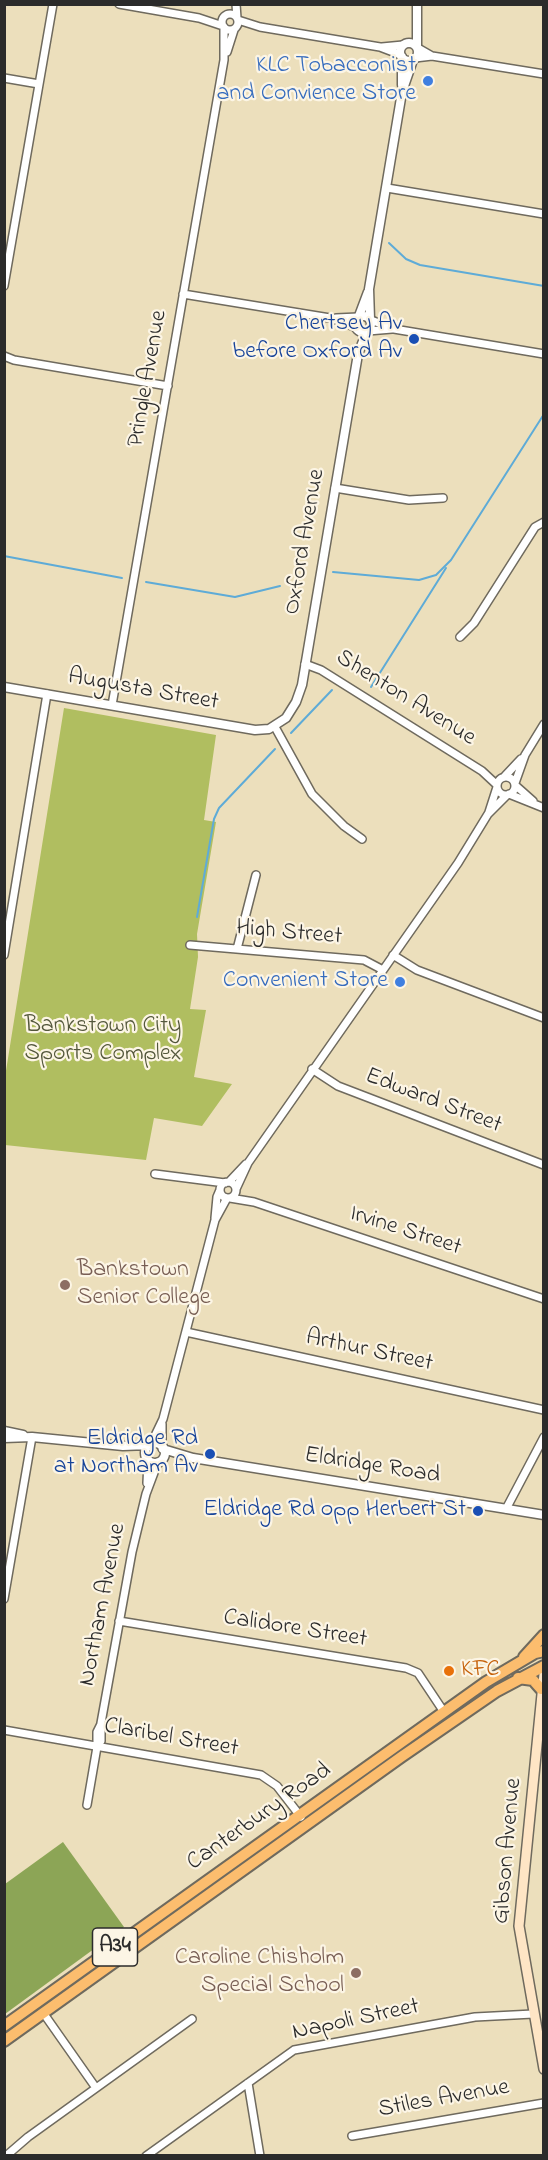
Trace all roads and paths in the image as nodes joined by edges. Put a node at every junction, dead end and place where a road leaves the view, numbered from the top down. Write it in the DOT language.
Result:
graph roads {
  1 [pos="53,4"];
  2 [pos="119,4"];
  3 [pos="234,4"];
  4 [pos="417,4"];
  5 [pos="225,16"];
  6 [pos="199,18"];
  7 [pos="415,18"];
  8 [pos="238,19"];
  9 [pos="224,27"];
  10 [pos="260,27"];
  11 [pos="235,29"];
  12 [pos="403,44"];
  13 [pos="380,47"];
  14 [pos="417,47"];
  15 [pos="401,56"];
  16 [pos="432,56"];
  17 [pos="414,59"];
  18 [pos="224,60"];
  19 [pos="543,74"];
  20 [pos="4,78"];
  21 [pos="39,84"];
  22 [pos="402,92"];
  23 [pos="387,188"];
  24 [pos="543,214"];
  25 [pos="4,286"];
  26 [pos="369,289"];
  27 [pos="183,294"];
  28 [pos="358,317"];
  29 [pos="330,318"];
  30 [pos="371,320"];
  31 [pos="356,328"];
  32 [pos="394,329"];
  33 [pos="368,331"];
  34 [pos="358,354"];
  35 [pos="543,354"];
  36 [pos="4,356"];
  37 [pos="14,360"];
  38 [pos="4,362"];
  39 [pos="168,386"];
  40 [pos="335,488"];
  41 [pos="443,498"];
  42 [pos="543,522"];
  43 [pos="460,637"];
  44 [pos="305,664"];
  45 [pos="4,687"];
  46 [pos="46,694"];
  47 [pos="112,705"];
  48 [pos="543,724"];
  49 [pos="275,727"];
  50 [pos="525,755"];
  51 [pos="482,771"];
  52 [pos="505,776"];
  53 [pos="515,784"];
  54 [pos="497,786"];
  55 [pos="508,794"];
  56 [pos="542,807"];
  57 [pos="488,814"];
  58 [pos="362,839"];
  59 [pos="256,875"];
  60 [pos="190,945"];
  61 [pos="237,949"];
  62 [pos="4,955"];
  63 [pos="393,955"];
  64 [pos="383,970"];
  65 [pos="543,1018"];
  66 [pos="312,1070"];
  67 [pos="248,1163"];
  68 [pos="543,1165"];
  69 [pos="155,1174"];
  70 [pos="224,1186"];
  71 [pos="236,1189"];
  72 [pos="228,1198"];
  73 [pos="254,1202"];
  74 [pos="215,1220"];
  75 [pos="543,1299"];
  76 [pos="186,1332"];
  77 [pos="543,1410"];
  78 [pos="163,1419"];
  79 [pos="4,1431"];
  80 [pos="32,1437"];
  81 [pos="543,1437"];
  82 [pos="4,1438"];
  83 [pos="150,1445"];
  84 [pos="123,1446"];
  85 [pos="162,1455"];
  86 [pos="147,1459"];
  87 [pos="146,1494"];
  88 [pos="506,1509"];
  89 [pos="543,1515"];
  90 [pos="4,1599"];
  91 [pos="119,1621"];
  92 [pos="543,1635"];
  93 [pos="543,1651"];
  94 [pos="522,1660"];
  95 [pos="543,1666"];
  96 [pos="543,1674"];
  97 [pos="516,1678"];
  98 [pos="541,1689"];
  99 [pos="543,1705"];
  100 [pos="444,1712"];
  101 [pos="4,1730"];
  102 [pos="97,1747"];
  103 [pos="87,1805"];
  104 [pos="299,1815"];
  105 [pos="308,1826"];
  106 [pos="44,2013"];
  107 [pos="533,2014"];
  108 [pos="192,2019"];
  109 [pos="4,2026"];
  110 [pos="4,2041"];
  111 [pos="543,2069"];
  112 [pos="248,2083"];
  113 [pos="96,2088"];
  114 [pos="543,2103"];
  115 [pos="352,2136"];
  116 [pos="6,2156"];
  117 [pos="146,2156"];
  118 [pos="260,2156"];
  1 -- 21 [label="street"];
  2 -- 6 [label="street"];
  3 -- 5 [label="street"];
  3 -- 8 [label="street"];
  4 -- 7 [label="street"];
  5 -- 6 [label="street"];
  5 -- 8 [label="street"];
  5 -- 9 [label="street, Pringle Avenue"];
  6 -- 9 [label="street"];
  7 -- 12 [label="street"];
  7 -- 14 [label="street"];
  8 -- 10 [label="street"];
  8 -- 11 [label="street, Pringle Avenue"];
  9 -- 11 [label="street"];
  9 -- 18 [label="street, Pringle Avenue"];
  10 -- 11 [label="street"];
  10 -- 13 [label="street"];
  11 -- 18 [label="street, Pringle Avenue"];
  12 -- 13 [label="street"];
  12 -- 14 [label="street"];
  12 -- 15 [label="street"];
  13 -- 15 [label="street"];
  14 -- 16 [label="street"];
  14 -- 17 [label="street"];
  15 -- 17 [label="street"];
  15 -- 22 [label="street"];
  16 -- 17 [label="street"];
  16 -- 19 [label="street"];
  17 -- 22 [label="street"];
  18 -- 27 [label="street, Pringle Avenue"];
  20 -- 21 [label="street"];
  21 -- 25 [label="street"];
  22 -- 23 [label="street"];
  23 -- 24 [label="street"];
  23 -- 26 [label="street"];
  26 -- 28 [label="street"];
  26 -- 30 [label="street"];
  27 -- 29 [label="street"];
  27 -- 39 [label="street, Pringle Avenue"];
  28 -- 29 [label="street"];
  28 -- 30 [label="street"];
  28 -- 31 [label="street"];
  29 -- 31 [label="street"];
  30 -- 32 [label="street"];
  30 -- 33 [label="street"];
  31 -- 33 [label="street"];
  31 -- 34 [label="street, Oxford Avenue"];
  32 -- 33 [label="street"];
  32 -- 35 [label="street"];
  33 -- 34 [label="street, Oxford Avenue"];
  34 -- 40 [label="street, Oxford Avenue"];
  36 -- 37 [label="street"];
  37 -- 38 [label="street"];
  37 -- 39 [label="street"];
  39 -- 47 [label="street, Pringle Avenue"];
  40 -- 41 [label="street"];
  40 -- 44 [label="street, Oxford Avenue"];
  42 -- 43 [label="street"];
  44 -- 49 [label="street, Oxford Avenue"];
  44 -- 51 [label="street, Shenton Avenue"];
  45 -- 46 [label="street, Augusta Street"];
  46 -- 47 [label="street, Augusta Street"];
  46 -- 62 [label="street"];
  47 -- 49 [label="street, Augusta Street"];
  48 -- 50 [label="street"];
  49 -- 58 [label="street"];
  50 -- 52 [label="street"];
  50 -- 53 [label="street"];
  51 -- 52 [label="street, Shenton Avenue"];
  51 -- 54 [label="street, Shenton Avenue"];
  52 -- 53 [label="street"];
  52 -- 54 [label="street"];
  53 -- 55 [label="street"];
  53 -- 56 [label="street"];
  54 -- 55 [label="street, Shenton Avenue"];
  54 -- 57 [label="street"];
  55 -- 56 [label="street"];
  55 -- 57 [label="street"];
  57 -- 63 [label="street"];
  59 -- 61 [label="street"];
  60 -- 61 [label="street, High Street"];
  61 -- 64 [label="street, High Street"];
  63 -- 64 [label="street"];
  63 -- 65 [label="street"];
  64 -- 66 [label="street"];
  66 -- 67 [label="street"];
  66 -- 68 [label="street, Edward Street"];
  67 -- 70 [label="street"];
  67 -- 71 [label="street"];
  69 -- 70 [label="street"];
  70 -- 71 [label="street, Irvine Street"];
  70 -- 72 [label="street"];
  70 -- 74 [label="street, Northam Avenue"];
  71 -- 72 [label="street, Northam Avenue"];
  71 -- 73 [label="street, Irvine Street"];
  72 -- 73 [label="street, Irvine Street"];
  72 -- 74 [label="street, Northam Avenue"];
  73 -- 75 [label="street, Irvine Street"];
  74 -- 76 [label="street, Northam Avenue"];
  76 -- 77 [label="street, Arthur Street"];
  76 -- 78 [label="street, Northam Avenue"];
  78 -- 83 [label="street, Northam Avenue"];
  78 -- 85 [label="street, Northam Avenue"];
  79 -- 80 [label="street"];
  80 -- 82 [label="street"];
  80 -- 84 [label="street"];
  80 -- 90 [label="street"];
  81 -- 88 [label="street"];
  83 -- 84 [label="street"];
  83 -- 85 [label="street"];
  83 -- 86 [label="street"];
  84 -- 86 [label="street"];
  85 -- 86 [label="street"];
  85 -- 87 [label="street, Northam Avenue"];
  85 -- 88 [label="street, Eldridge Road"];
  86 -- 87 [label="street, Northam Avenue"];
  87 -- 91 [label="street, Northam Avenue"];
  88 -- 89 [label="street, Eldridge Road"];
  91 -- 100 [label="street, Calidore Street"];
  91 -- 102 [label="street, Northam Avenue"];
  92 -- 94 [label="highway"];
  93 -- 94 [label="highway, Canterbury Road / A34"];
  94 -- 100 [label="highway, Canterbury Road / A34"];
  95 -- 97 [label="highway, Canterbury Road / A34"];
  96 -- 98 [label="main road, Gibson Avenue"];
  97 -- 98 [label="highway"];
  97 -- 105 [label="highway, Canterbury Road / A34"];
  98 -- 99 [label="main road, Gibson Avenue"];
  99 -- 107 [label="main road, Gibson Avenue"];
  100 -- 104 [label="highway, Canterbury Road / A34"];
  101 -- 102 [label="street, Claribel Street"];
  102 -- 103 [label="street, Northam Avenue"];
  102 -- 104 [label="street, Claribel Street"];
  104 -- 105 [label="street, Claribel Street"];
  104 -- 109 [label="highway, Canterbury Road / A34"];
  105 -- 106 [label="highway, Canterbury Road / A34"];
  106 -- 110 [label="highway, Canterbury Road / A34"];
  106 -- 113 [label="street"];
  107 -- 111 [label="main road, Gibson Avenue"];
  107 -- 112 [label="street, Napoli Street"];
  108 -- 113 [label="street"];
  112 -- 117 [label="street, Napoli Street"];
  112 -- 118 [label="street"];
  113 -- 116 [label="street"];
  114 -- 115 [label="street, Stiles Avenue"];
}
